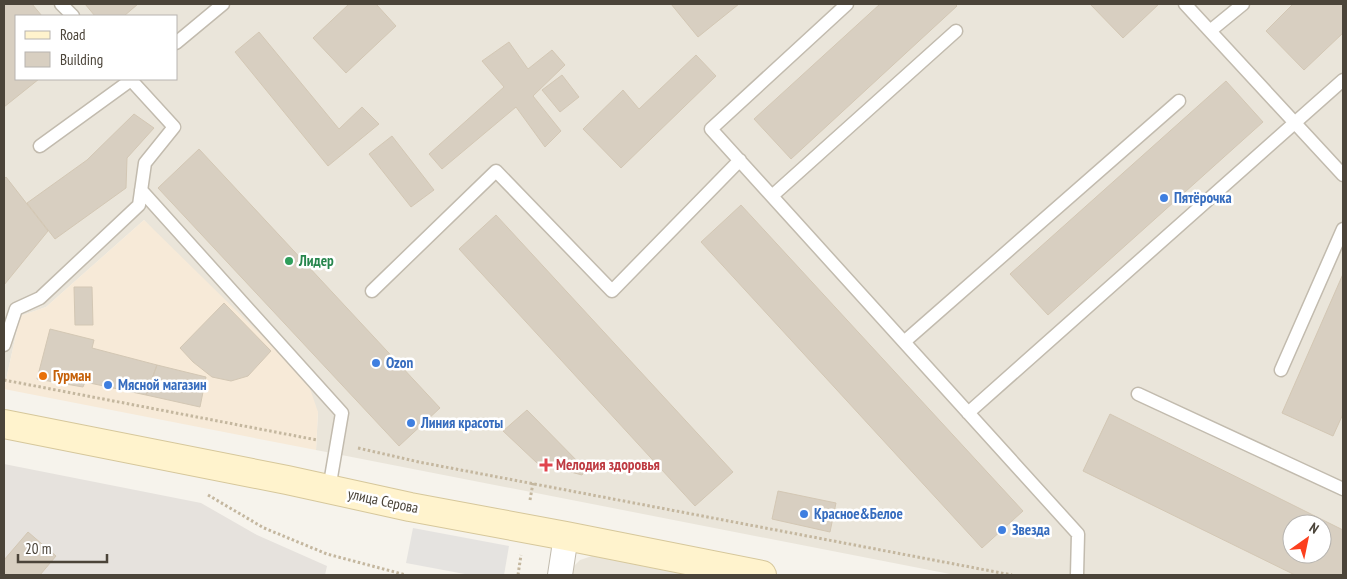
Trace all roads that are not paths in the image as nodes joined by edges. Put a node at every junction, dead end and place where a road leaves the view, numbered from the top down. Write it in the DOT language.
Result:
graph roads {
  1 [pos="61,4"];
  2 [pos="224,4"];
  3 [pos="847,4"];
  4 [pos="1185,4"];
  5 [pos="1243,4"];
  6 [pos="72,15"];
  7 [pos="956,31"];
  8 [pos="1210,31"];
  9 [pos="178,40"];
  10 [pos="130,80"];
  11 [pos="132,80"];
  12 [pos="1343,80"];
  13 [pos="1179,101"];
  14 [pos="1295,122"];
  15 [pos="40,146"];
  16 [pos="740,160"];
  17 [pos="1343,175"];
  18 [pos="141,190"];
  19 [pos="772,196"];
  20 [pos="1343,229"];
  21 [pos="372,291"];
  22 [pos="4,342"];
  23 [pos="904,342"];
  24 [pos="1281,370"];
  25 [pos="1138,394"];
  26 [pos="968,413"];
  27 [pos="4,424"];
  28 [pos="329,489"];
  29 [pos="1343,489"];
  30 [pos="566,536"];
  31 [pos="560,575"];
  32 [pos="762,575"];
  33 [pos="1077,575"];
  1 -- 6 [label="lane"];
  2 -- 9 [label="lane"];
  3 -- 16 [label="lane"];
  4 -- 8 [label="lane"];
  5 -- 8 [label="lane"];
  7 -- 19 [label="lane"];
  8 -- 14 [label="lane"];
  10 -- 15 [label="lane"];
  11 -- 18 [label="lane"];
  12 -- 14 [label="lane"];
  13 -- 23 [label="lane"];
  14 -- 17 [label="lane"];
  14 -- 26 [label="lane"];
  16 -- 19 [label="lane"];
  16 -- 21 [label="lane"];
  18 -- 22 [label="lane"];
  18 -- 28 [label="lane"];
  19 -- 23 [label="lane"];
  20 -- 24 [label="lane"];
  23 -- 26 [label="lane"];
  25 -- 29 [label="lane"];
  26 -- 33 [label="lane"];
  27 -- 28 [label="main road, улица Серова"];
  28 -- 30 [label="main road, улица Серова"];
  30 -- 31 [label="street"];
  30 -- 32 [label="main road, улица Серова"];
}
